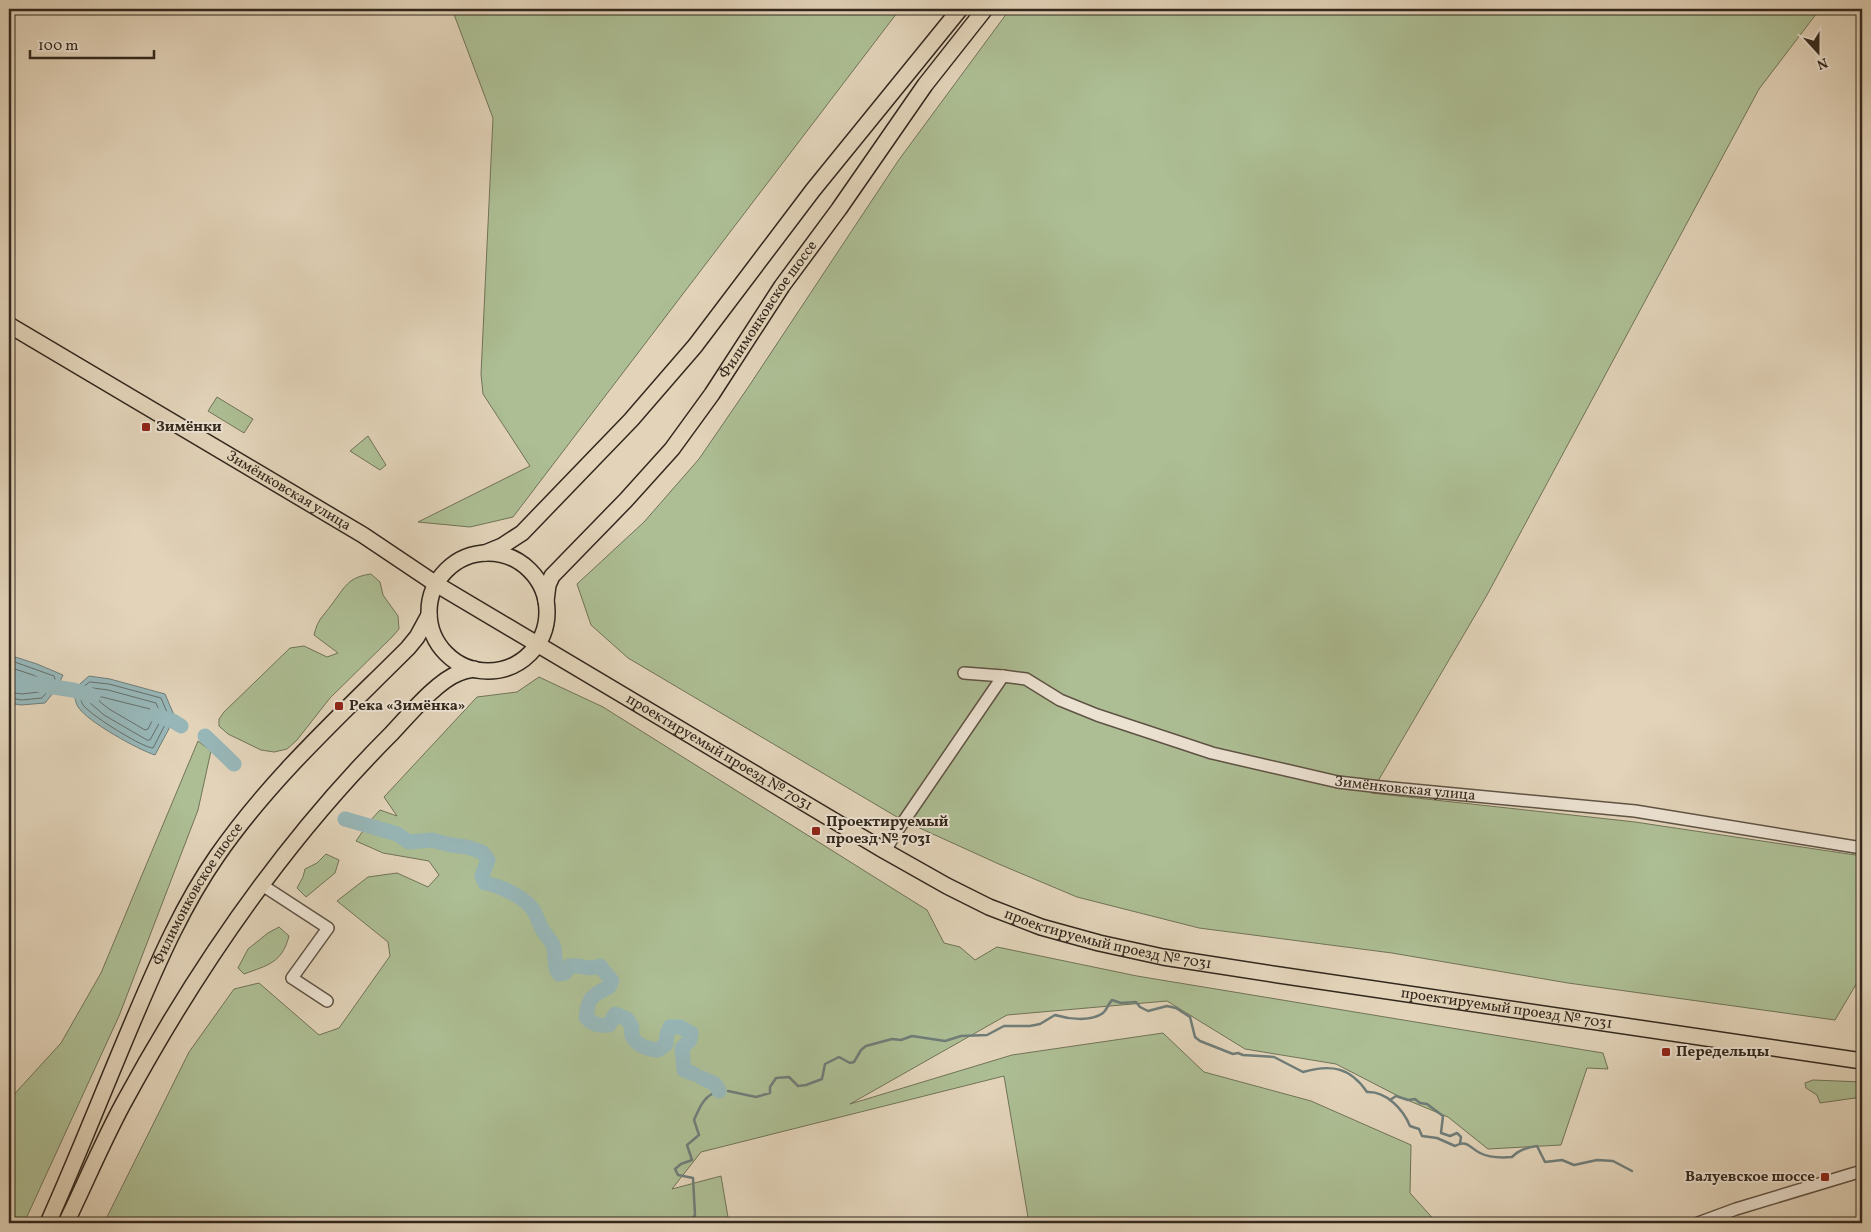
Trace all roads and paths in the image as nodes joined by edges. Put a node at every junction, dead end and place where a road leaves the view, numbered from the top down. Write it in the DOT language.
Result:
graph roads {
  1 [pos="960,9"];
  2 [pos="985,9"];
  3 [pos="9,325"];
  4 [pos="485,553"];
  5 [pos="436,584"];
  6 [pos="546,601"];
  7 [pos="429,615"];
  8 [pos="538,644"];
  9 [pos="474,670"];
  10 [pos="964,673"];
  11 [pos="1003,676"];
  12 [pos="1862,848"];
  13 [pos="885,851"];
  14 [pos="262,885"];
  15 [pos="327,1001"];
  16 [pos="1862,1061"];
  17 [pos="1862,1171"];
  18 [pos="48,1223"];
  19 [pos="66,1223"];
  20 [pos="1698,1223"];
  1 -- 4 [label="main road, Филимонковское шоссе"];
  2 -- 6 [label="main road, Филимонковское шоссе"];
  3 -- 5 [label="main road, Зимёнковская улица"];
  4 -- 5 [label="main road, Филимонковское шоссе"];
  4 -- 6 [label="main road, Филимонковское шоссе"];
  5 -- 7 [label="main road, Филимонковское шоссе"];
  5 -- 8 [label="main road, проектируемый проезд № 7031"];
  6 -- 8 [label="main road, Филимонковское шоссе"];
  7 -- 9 [label="main road, Филимонковское шоссе"];
  7 -- 18 [label="main road, Филимонковское шоссе"];
  8 -- 9 [label="main road, Филимонковское шоссе"];
  8 -- 13 [label="main road, проектируемый проезд № 7031"];
  9 -- 14 [label="main road, Филимонковское шоссе"];
  10 -- 11 [label="street, Зимёнковская улица"];
  11 -- 12 [label="street, Зимёнковская улица"];
  11 -- 13 [label="street"];
  13 -- 16 [label="main road, проектируемый проезд № 7031"];
  14 -- 15 [label="street"];
  14 -- 19 [label="main road, Филимонковское шоссе"];
  17 -- 20 [label="street"];
}
